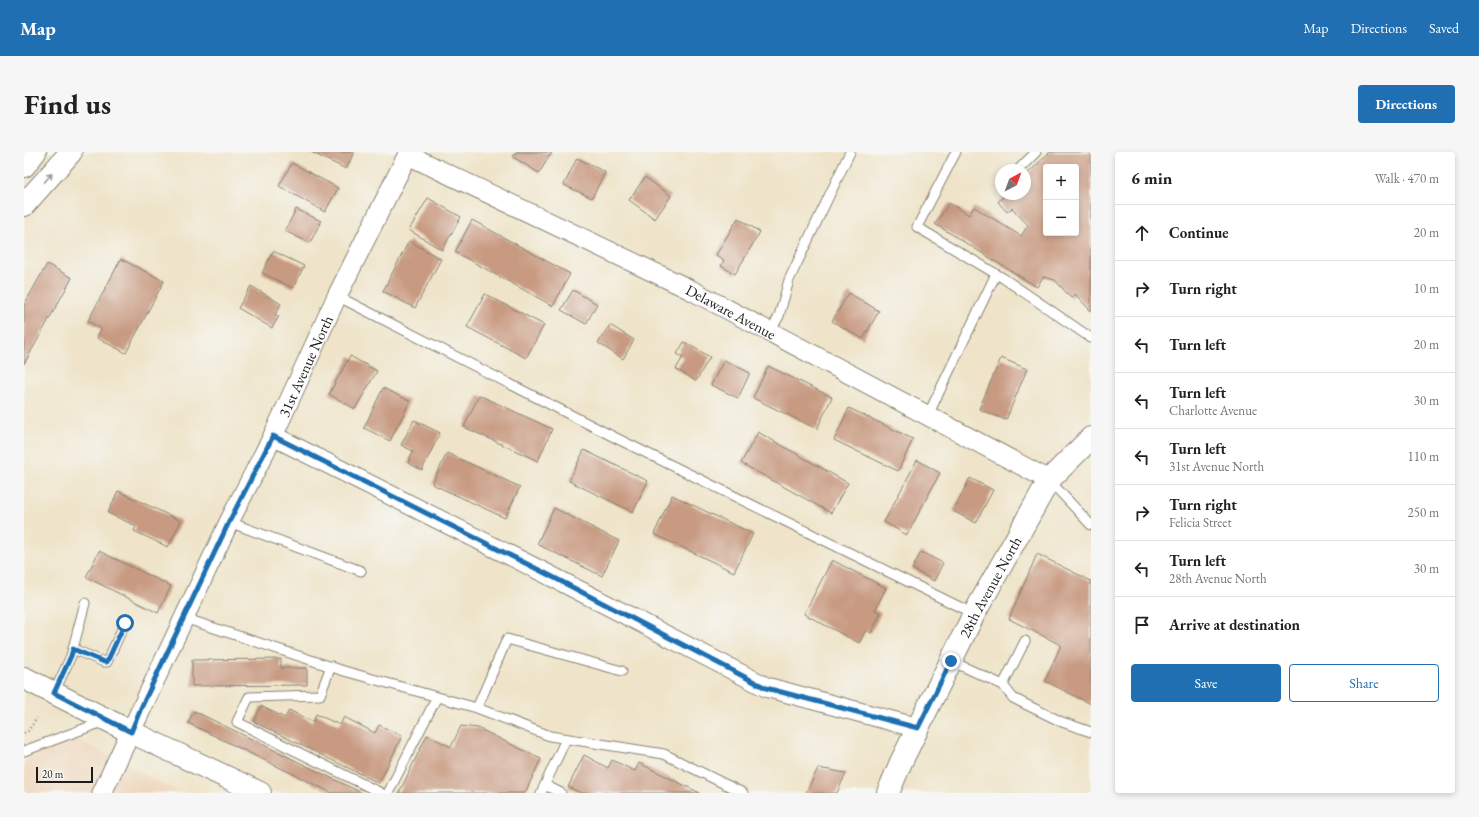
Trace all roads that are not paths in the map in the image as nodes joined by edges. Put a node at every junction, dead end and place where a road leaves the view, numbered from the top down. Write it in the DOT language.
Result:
graph roads {
  1 [pos="35,152"];
  2 [pos="71,152"];
  3 [pos="850,152"];
  4 [pos="956,152"];
  5 [pos="1036,152"];
  6 [pos="409,154"];
  7 [pos="1024,164"];
  8 [pos="24,166"];
  9 [pos="24,205"];
  10 [pos="996,274"];
  11 [pos="337,296"];
  12 [pos="770,332"];
  13 [pos="1091,338"];
  14 [pos="928,415"];
  15 [pos="273,436"];
  16 [pos="1091,438"];
  17 [pos="1049,480"];
  18 [pos="229,522"];
  19 [pos="1091,525"];
  20 [pos="361,571"];
  21 [pos="85,603"];
  22 [pos="974,614"];
  23 [pos="184,618"];
  24 [pos="125,623"];
  25 [pos="1025,641"];
  26 [pos="73,649"];
  27 [pos="951,661"];
  28 [pos="331,666"];
  29 [pos="622,671"];
  30 [pos="24,678"];
  31 [pos="1003,685"];
  32 [pos="54,693"];
  33 [pos="437,697"];
  34 [pos="477,708"];
  35 [pos="108,720"];
  36 [pos="918,728"];
  37 [pos="131,732"];
  38 [pos="1091,732"];
  39 [pos="566,739"];
  40 [pos="24,751"];
  41 [pos="543,789"];
  42 [pos="102,793"];
  43 [pos="260,793"];
  44 [pos="381,793"];
  45 [pos="388,793"];
  46 [pos="561,793"];
  47 [pos="743,793"];
  48 [pos="888,793"];
  1 -- 8 [label="main road"];
  9 -- 2 [label="main road, one-way"];
  3 -- 12 [label="lane"];
  4 -- 10 [label="lane"];
  5 -- 7 [label="lane"];
  6 -- 11 [label="street, 31st Avenue North"];
  6 -- 12 [label="street, Delaware Avenue"];
  10 -- 13 [label="lane"];
  10 -- 14 [label="lane"];
  11 -- 15 [label="street, 31st Avenue North"];
  11 -- 22 [label="lane"];
  12 -- 14 [label="street, Delaware Avenue"];
  14 -- 17 [label="street, Delaware Avenue"];
  15 -- 18 [label="street, 31st Avenue North"];
  15 -- 36 [label="street"];
  16 -- 17 [label="main road, 28th Avenue North"];
  17 -- 19 [label="lane"];
  17 -- 22 [label="main road, 28th Avenue North"];
  18 -- 20 [label="lane"];
  18 -- 23 [label="street, 31st Avenue North"];
  21 -- 26 [label="lane"];
  22 -- 27 [label="main road, 28th Avenue North"];
  23 -- 28 [label="lane"];
  23 -- 37 [label="street, 31st Avenue North"];
  24 -- 26 [label="lane"];
  25 -- 31 [label="lane"];
  26 -- 32 [label="lane"];
  27 -- 31 [label="lane"];
  27 -- 36 [label="main road, 28th Avenue North"];
  28 -- 33 [label="lane"];
  28 -- 44 [label="lane"];
  29 -- 34 [label="lane"];
  30 -- 32 [label="main road"];
  31 -- 38 [label="lane"];
  32 -- 35 [label="main road"];
  33 -- 34 [label="lane"];
  33 -- 45 [label="lane"];
  34 -- 39 [label="lane"];
  35 -- 37 [label="main road"];
  35 -- 40 [label="lane"];
  36 -- 48 [label="main road, 28th Avenue North"];
  37 -- 42 [label="street, 31st Avenue North"];
  37 -- 43 [label="main road"];
  39 -- 41 [label="lane"];
  39 -- 47 [label="lane"];
  41 -- 46 [label="lane"];
}
